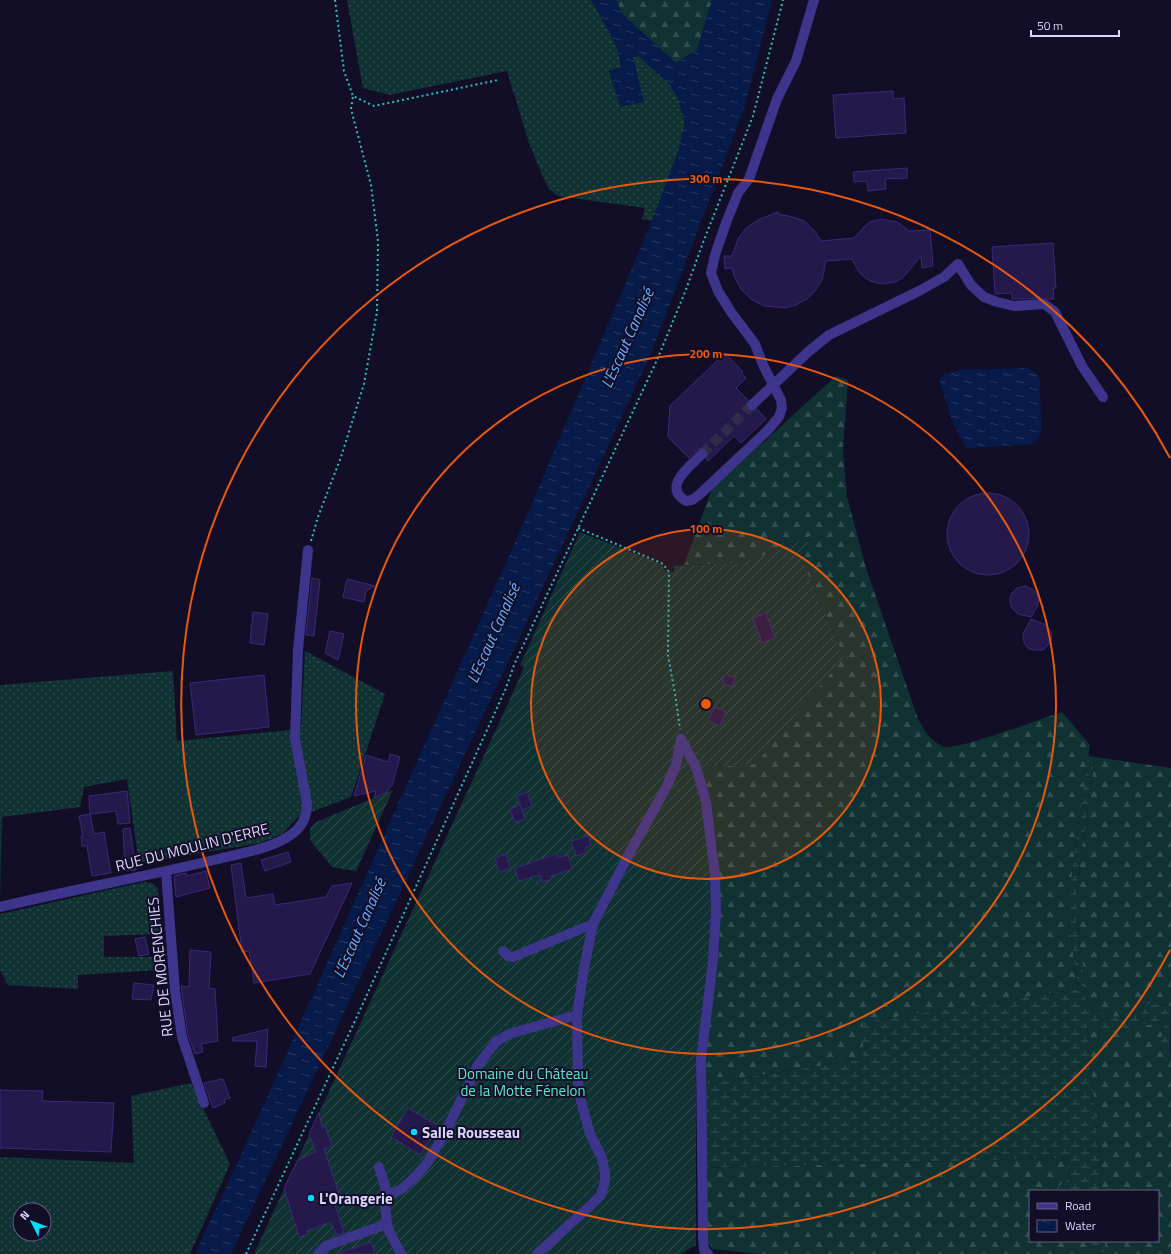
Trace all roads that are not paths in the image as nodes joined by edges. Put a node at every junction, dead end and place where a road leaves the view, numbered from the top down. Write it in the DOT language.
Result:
graph roads {
  1 [pos="814,0"];
  2 [pos="772,385"];
  3 [pos="1103,398"];
  4 [pos="752,405"];
  5 [pos="702,454"];
  6 [pos="308,550"];
  7 [pos="166,872"];
  8 [pos="0,907"];
  9 [pos="593,924"];
  10 [pos="504,952"];
  11 [pos="577,1015"];
  12 [pos="204,1103"];
  13 [pos="379,1166"];
  14 [pos="386,1198"];
  15 [pos="387,1224"];
  16 [pos="318,1254"];
  17 [pos="401,1254"];
  18 [pos="537,1254"];
  19 [pos="708,1254"];
  1 -- 2 [label="street"];
  2 -- 3 [label="street"];
  2 -- 4 [label="street"];
  2 -- 5 [label="street"];
  6 -- 7 [label="street, RUE DU MOULIN D'ERRE"];
  7 -- 8 [label="street, RUE DU MOULIN D'ERRE"];
  7 -- 12 [label="street, RUE DE MORENCHIES"];
  9 -- 10 [label="street"];
  9 -- 11 [label="street"];
  9 -- 19 [label="street"];
  11 -- 14 [label="street"];
  11 -- 18 [label="street"];
  13 -- 14 [label="street"];
  14 -- 15 [label="street"];
  15 -- 16 [label="street"];
  15 -- 17 [label="street"];
}
